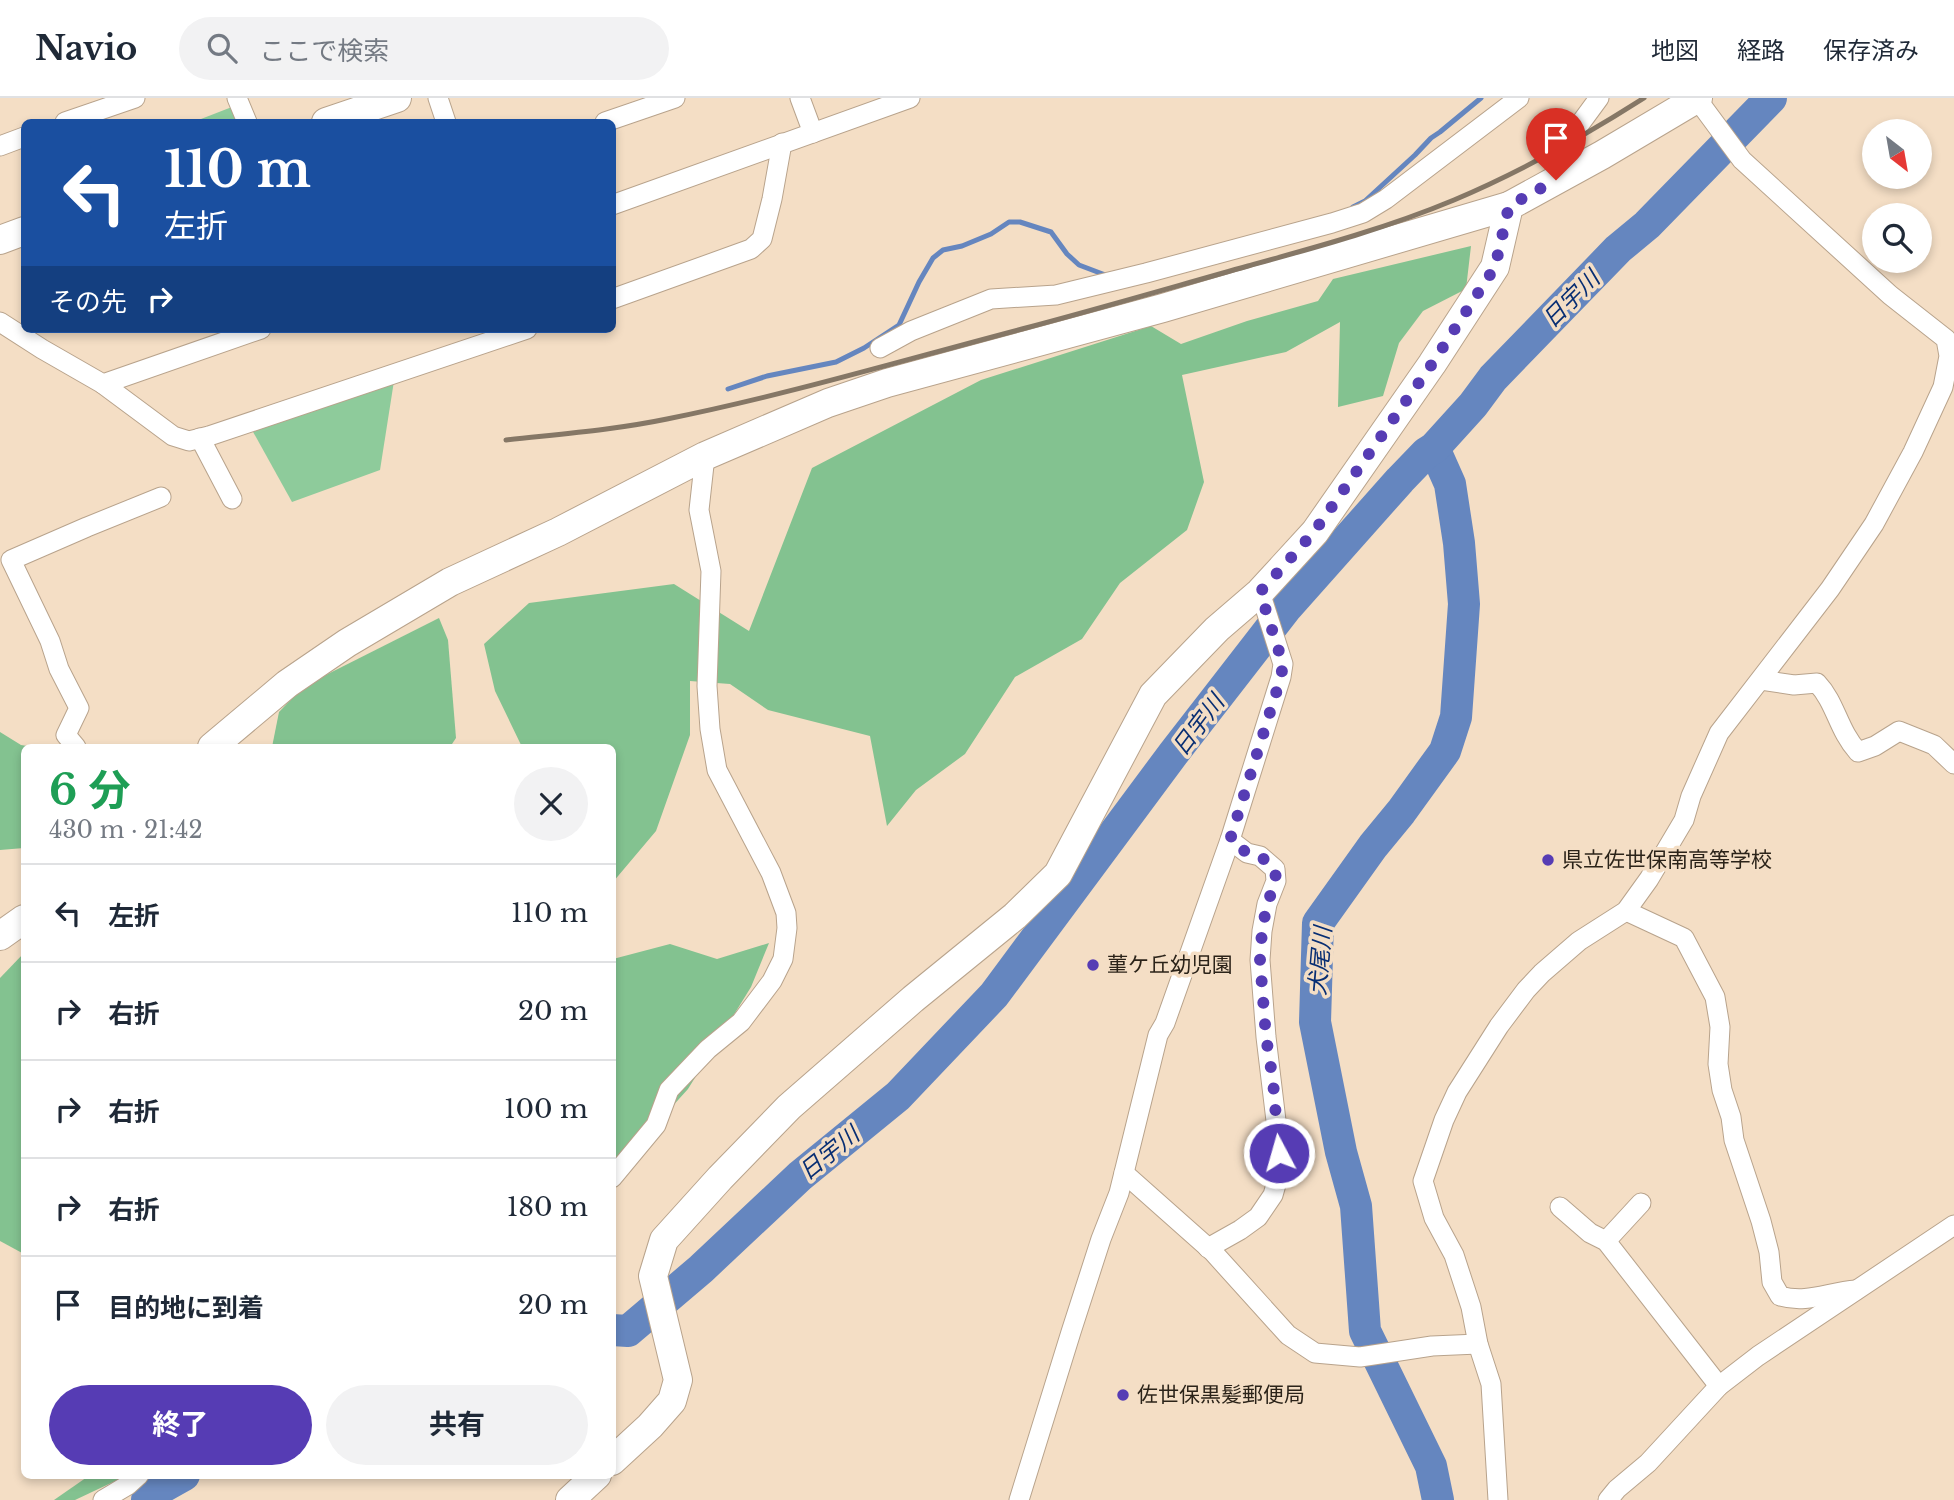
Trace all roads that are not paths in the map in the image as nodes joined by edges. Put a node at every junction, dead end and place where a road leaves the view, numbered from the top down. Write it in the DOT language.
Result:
graph roads {
  1 [pos="237,98"];
  2 [pos="397,98"];
  3 [pos="438,98"];
  4 [pos="675,98"];
  5 [pos="800,98"];
  6 [pos="910,98"];
  7 [pos="1519,98"];
  8 [pos="1600,98"];
  9 [pos="130,99"];
  10 [pos="1699,102"];
  11 [pos="73,119"];
  12 [pos="246,119"];
  13 [pos="335,119"];
  14 [pos="445,119"];
  15 [pos="614,119"];
  16 [pos="813,133"];
  17 [pos="21,138"];
  18 [pos="782,143"];
  19 [pos="0,146"];
  20 [pos="1556,180"];
  21 [pos="616,204"];
  22 [pos="1509,206"];
  23 [pos="21,232"];
  24 [pos="0,240"];
  25 [pos="616,298"];
  26 [pos="22,333"];
  27 [pos="250,333"];
  28 [pos="1950,333"];
  29 [pos="498,334"];
  30 [pos="880,348"];
  31 [pos="103,384"];
  32 [pos="200,438"];
  33 [pos="705,456"];
  34 [pos="161,497"];
  35 [pos="232,499"];
  36 [pos="6,558"];
  37 [pos="1262,598"];
  38 [pos="1760,680"];
  39 [pos="74,744"];
  40 [pos="216,744"];
  41 [pos="1954,764"];
  42 [pos="1230,840"];
  43 [pos="1626,911"];
  44 [pos="21,921"];
  45 [pos="0,936"];
  46 [pos="616,1173"];
  47 [pos="1124,1173"];
  48 [pos="1641,1203"];
  49 [pos="1560,1207"];
  50 [pos="1954,1225"];
  51 [pos="1606,1241"];
  52 [pos="1208,1248"];
  53 [pos="1856,1290"];
  54 [pos="1478,1344"];
  55 [pos="1719,1386"];
  56 [pos="616,1457"];
  57 [pos="135,1479"];
  58 [pos="593,1479"];
  59 [pos="1613,1496"];
  60 [pos="103,1500"];
  61 [pos="570,1500"];
  62 [pos="1019,1500"];
  63 [pos="1498,1500"];
  1 -- 12 [label="street"];
  2 -- 13 [label="street"];
  3 -- 14 [label="street"];
  4 -- 15 [label="street"];
  5 -- 16 [label="street"];
  6 -- 16 [label="street"];
  7 -- 30 [label="street"];
  8 -- 20 [label="street"];
  9 -- 11 [label="street"];
  10 -- 20 [label="street"];
  10 -- 28 [label="street"];
  16 -- 18 [label="street"];
  17 -- 19 [label="street"];
  18 -- 21 [label="street"];
  18 -- 25 [label="street"];
  20 -- 22 [label="street"];
  22 -- 33 [label="street"];
  22 -- 37 [label="street"];
  23 -- 24 [label="street"];
  26 -- 31 [label="street"];
  27 -- 31 [label="street"];
  28 -- 38 [label="street"];
  29 -- 32 [label="street"];
  31 -- 32 [label="street"];
  32 -- 35 [label="street"];
  33 -- 40 [label="street"];
  33 -- 46 [label="street"];
  34 -- 36 [label="street"];
  36 -- 39 [label="street"];
  37 -- 42 [label="street"];
  37 -- 56 [label="street"];
  38 -- 41 [label="street"];
  38 -- 43 [label="street"];
  42 -- 47 [label="street"];
  42 -- 52 [label="street"];
  43 -- 53 [label="street"];
  43 -- 54 [label="street"];
  44 -- 45 [label="street"];
  47 -- 52 [label="street"];
  47 -- 62 [label="street"];
  48 -- 51 [label="street"];
  49 -- 51 [label="street"];
  50 -- 53 [label="street"];
  51 -- 55 [label="street"];
  52 -- 54 [label="street"];
  53 -- 55 [label="street"];
  54 -- 63 [label="street"];
  55 -- 59 [label="street"];
  57 -- 60 [label="street"];
  58 -- 61 [label="street"];
}
